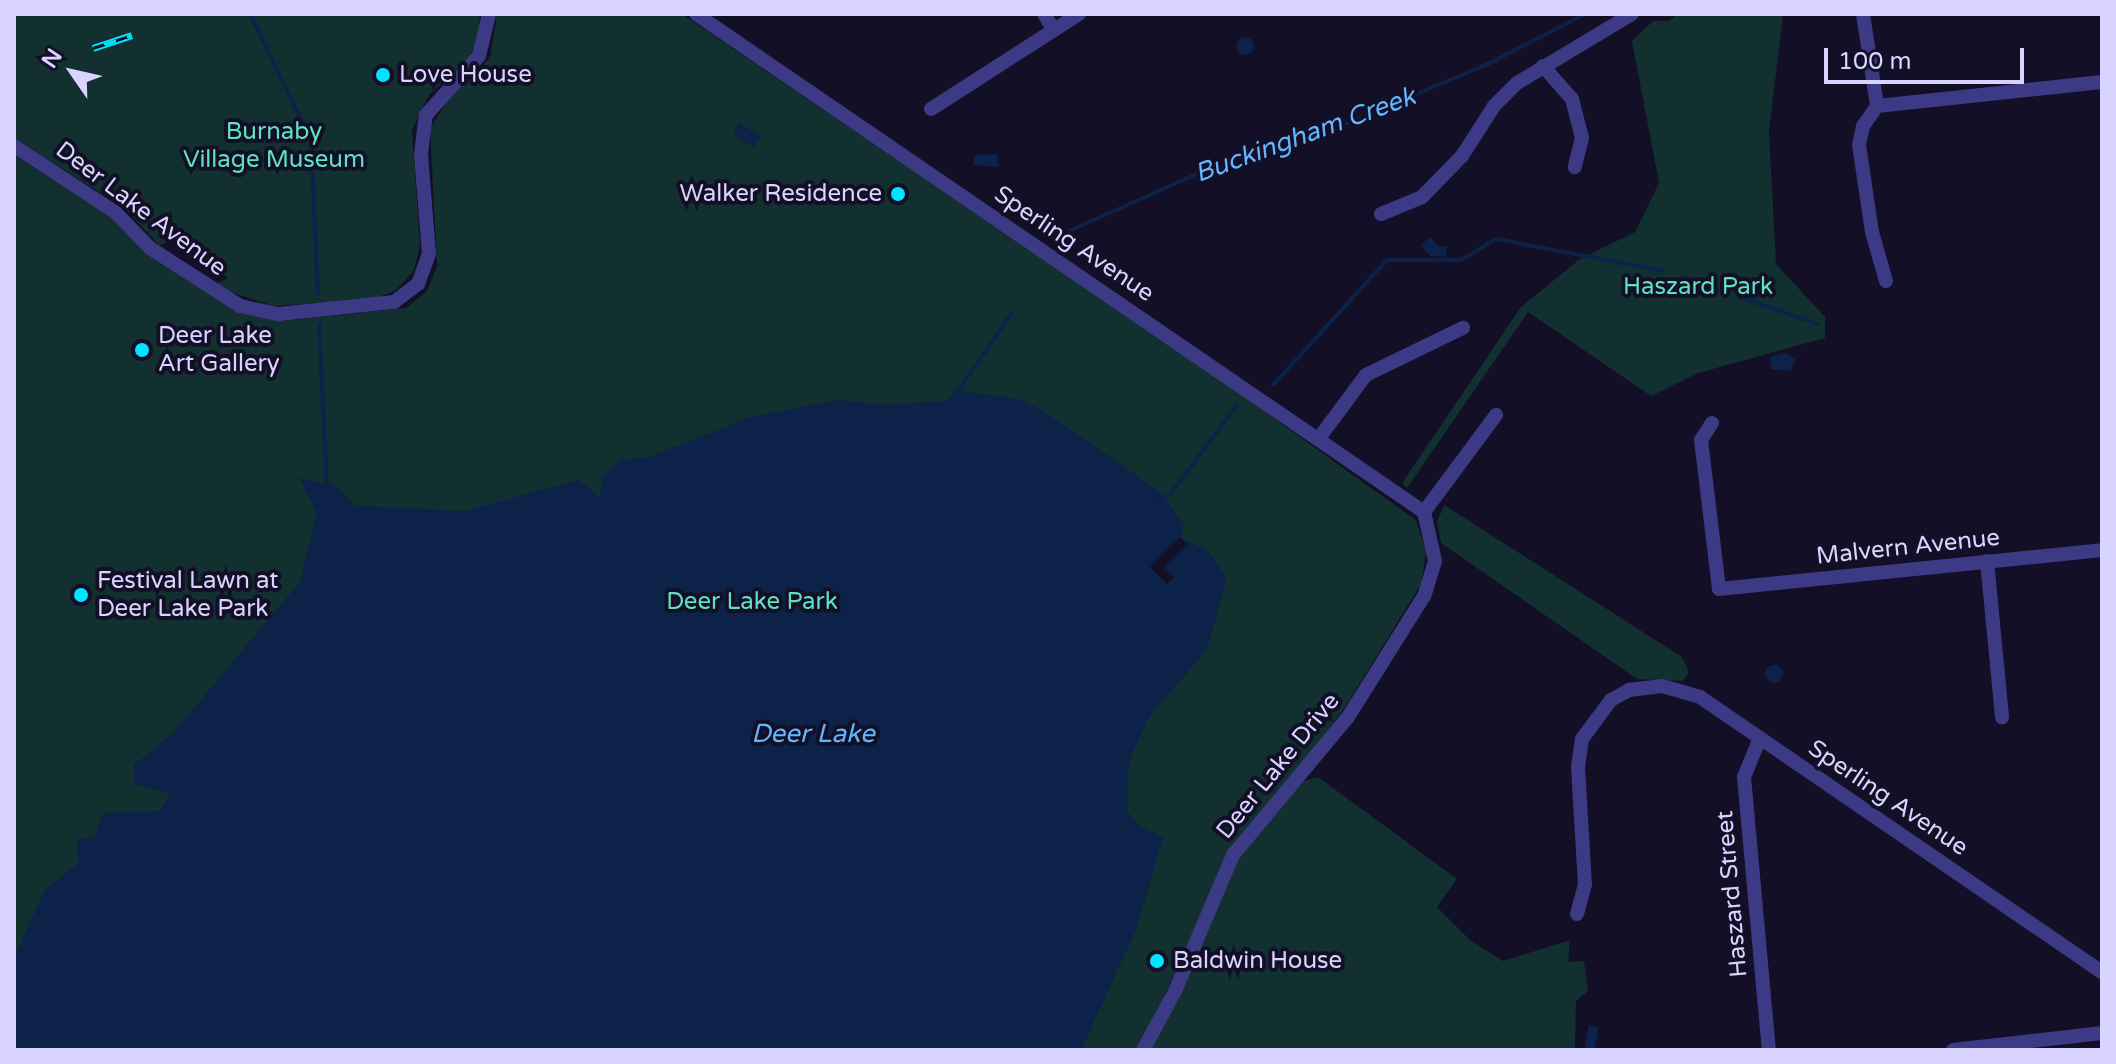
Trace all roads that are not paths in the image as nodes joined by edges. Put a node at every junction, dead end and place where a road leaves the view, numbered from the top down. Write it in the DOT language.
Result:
graph roads {
  1 [pos="489,14"];
  2 [pos="696,14"];
  3 [pos="1044,14"];
  4 [pos="1079,14"];
  5 [pos="1632,14"];
  6 [pos="1863,14"];
  7 [pos="1054,30"];
  8 [pos="1543,66"];
  9 [pos="2102,82"];
  10 [pos="1877,106"];
  11 [pos="931,109"];
  12 [pos="14,146"];
  13 [pos="1575,167"];
  14 [pos="1381,214"];
  15 [pos="1886,281"];
  16 [pos="1463,328"];
  17 [pos="1496,415"];
  18 [pos="1712,423"];
  19 [pos="1319,438"];
  20 [pos="1424,512"];
  21 [pos="2102,550"];
  22 [pos="1987,561"];
  23 [pos="2002,717"];
  24 [pos="1760,738"];
  25 [pos="1577,914"];
  26 [pos="2102,972"];
  27 [pos="2102,1033"];
  28 [pos="1143,1050"];
  29 [pos="1769,1050"];
  30 [pos="1953,1050"];
  1 -- 12 [label="street, Deer Lake Avenue"];
  2 -- 19 [label="street, Sperling Avenue"];
  3 -- 7 [label="street"];
  4 -- 7 [label="street"];
  5 -- 8 [label="street"];
  6 -- 10 [label="street"];
  7 -- 11 [label="street"];
  8 -- 13 [label="street"];
  8 -- 14 [label="street"];
  9 -- 10 [label="street"];
  10 -- 15 [label="street"];
  16 -- 19 [label="street"];
  17 -- 20 [label="street"];
  18 -- 22 [label="street, Malvern Avenue"];
  19 -- 20 [label="street, Sperling Avenue"];
  20 -- 28 [label="street, Deer Lake Drive"];
  21 -- 22 [label="street, Malvern Avenue"];
  22 -- 23 [label="street"];
  24 -- 25 [label="street, Sperling Avenue"];
  24 -- 26 [label="street, Sperling Avenue"];
  24 -- 29 [label="street, Haszard Street"];
  27 -- 30 [label="street"];
}
